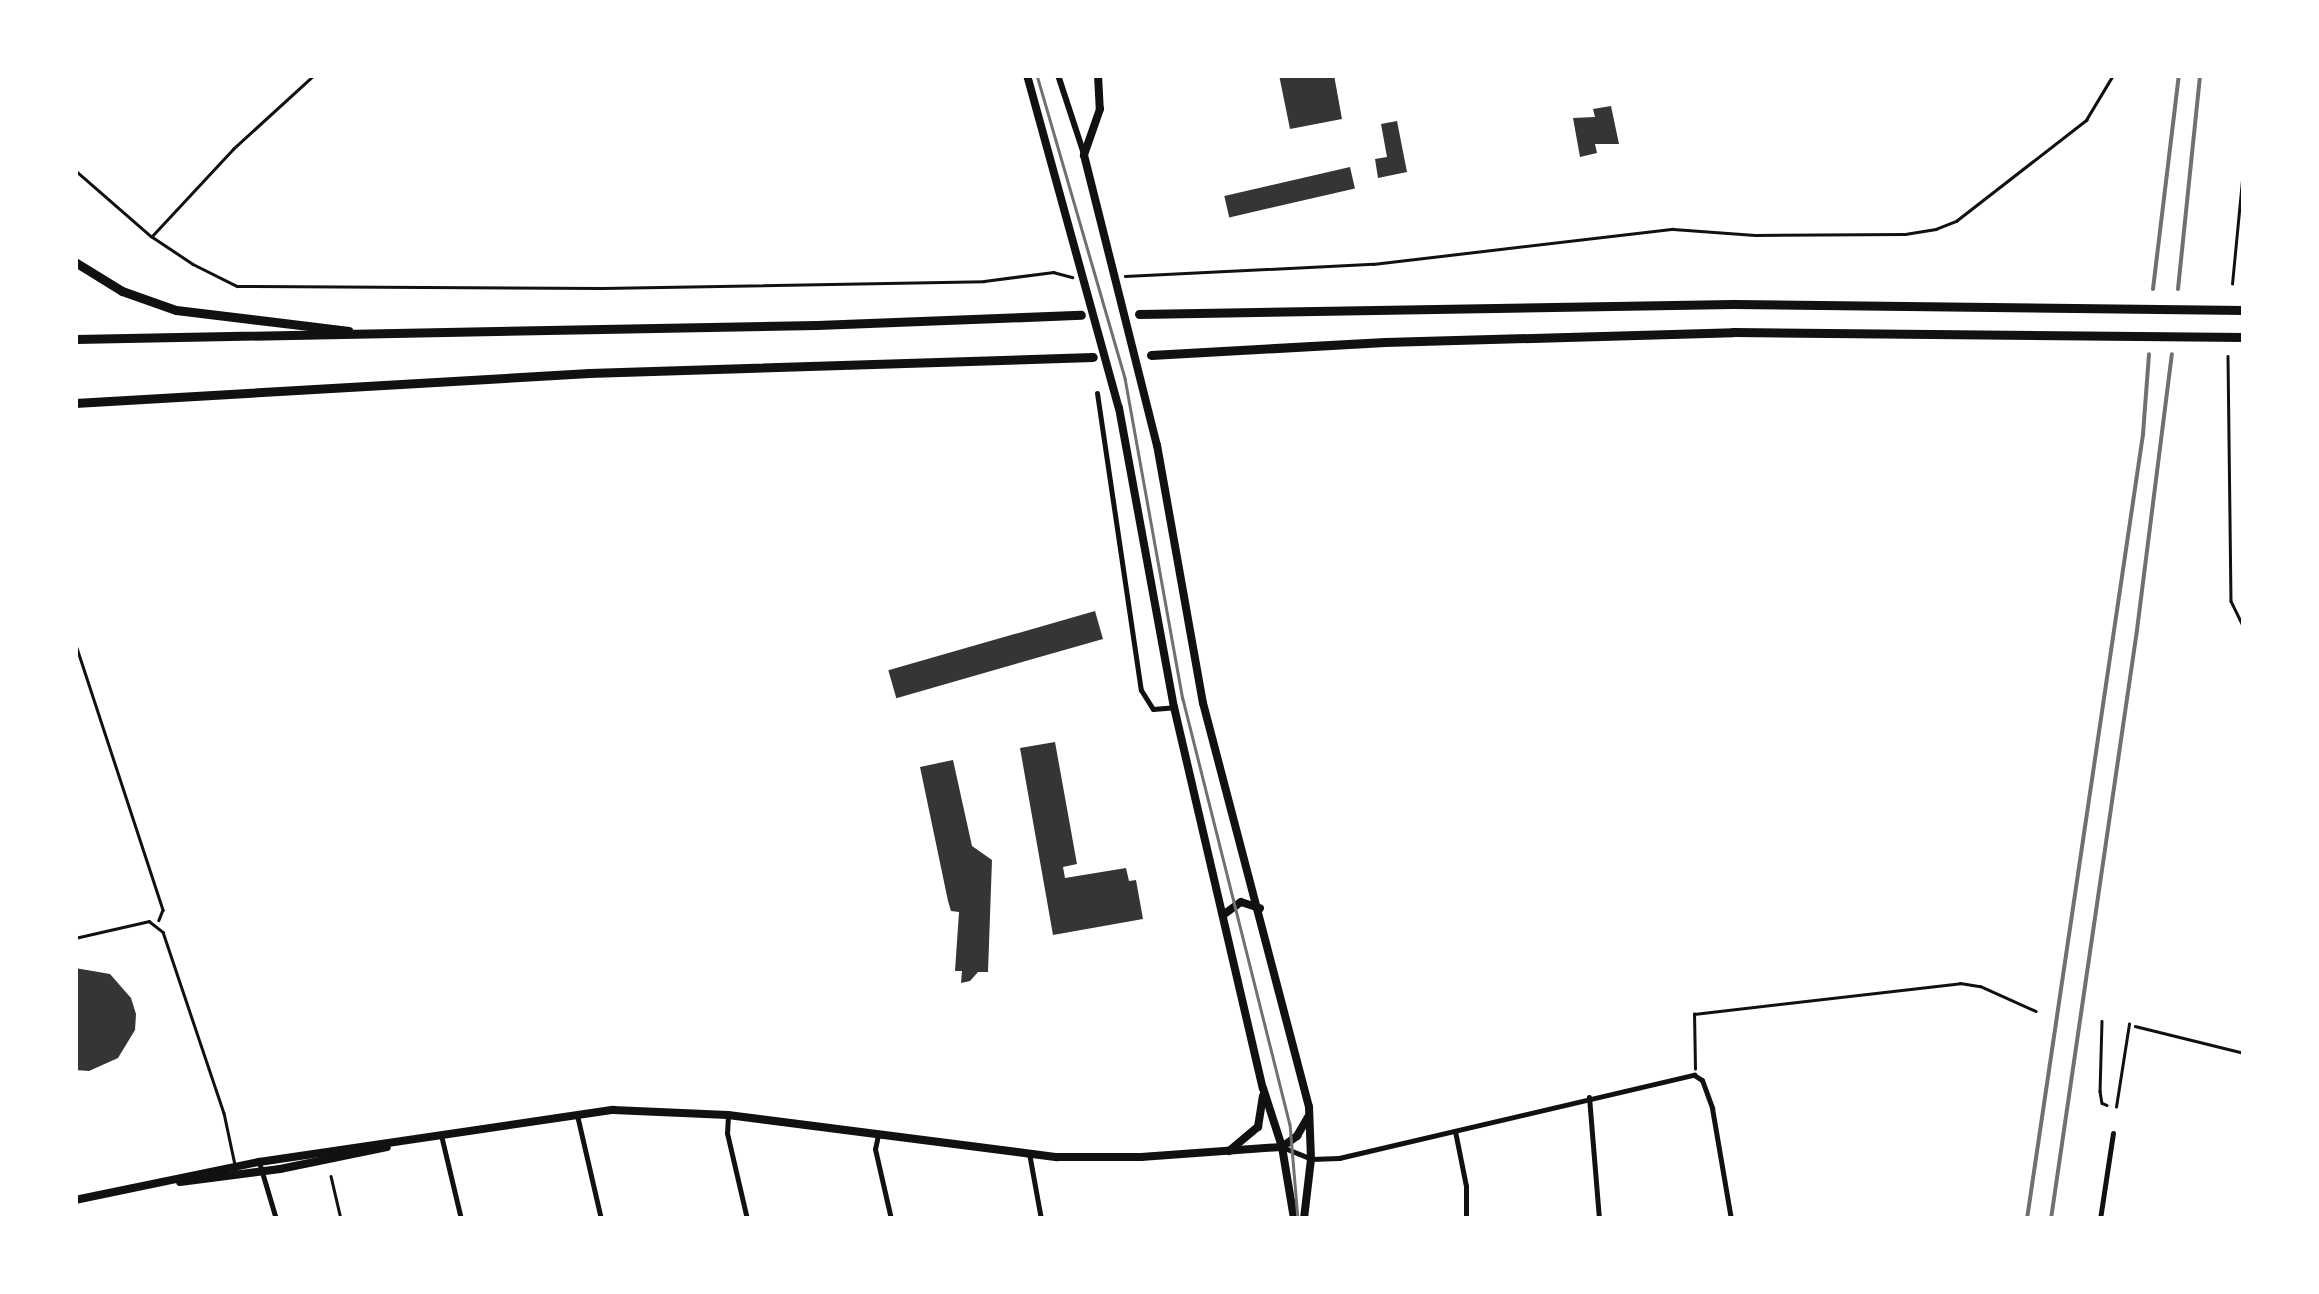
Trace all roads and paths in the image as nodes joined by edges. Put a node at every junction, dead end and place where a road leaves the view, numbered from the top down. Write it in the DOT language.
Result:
graph roads {
  1 [pos="314,75"];
  2 [pos="1058,75"];
  3 [pos="1098,75"];
  4 [pos="2113,75"];
  5 [pos="1026,77"];
  6 [pos="1084,155"];
  7 [pos="2244,160"];
  8 [pos="75,170"];
  9 [pos="152,236"];
  10 [pos="79,266"];
  11 [pos="1080,276"];
  12 [pos="1118,276"];
  13 [pos="2232,284"];
  14 [pos="2244,310"];
  15 [pos="1139,314"];
  16 [pos="1080,315"];
  17 [pos="357,332"];
  18 [pos="2244,337"];
  19 [pos="75,338"];
  20 [pos="1151,355"];
  21 [pos="2228,356"];
  22 [pos="1092,357"];
  23 [pos="1097,393"];
  24 [pos="75,403"];
  25 [pos="2244,628"];
  26 [pos="75,642"];
  27 [pos="1174,707"];
  28 [pos="1260,908"];
  29 [pos="1223,914"];
  30 [pos="158,924"];
  31 [pos="75,938"];
  32 [pos="2036,1011"];
  33 [pos="2102,1021"];
  34 [pos="2129,1024"];
  35 [pos="2244,1053"];
  36 [pos="1694,1075"];
  37 [pos="1263,1088"];
  38 [pos="1589,1097"];
  39 [pos="2101,1101"];
  40 [pos="1309,1107"];
  41 [pos="2116,1107"];
  42 [pos="577,1114"];
  43 [pos="728,1115"];
  44 [pos="1455,1131"];
  45 [pos="2113,1133"];
  46 [pos="878,1134"];
  47 [pos="442,1135"];
  48 [pos="1282,1147"];
  49 [pos="1228,1152"];
  50 [pos="1029,1153"];
  51 [pos="1312,1159"];
  52 [pos="260,1167"];
  53 [pos="237,1171"];
  54 [pos="332,1176"];
  55 [pos="75,1200"];
  56 [pos="276,1219"];
  57 [pos="341,1219"];
  58 [pos="461,1219"];
  59 [pos="601,1219"];
  60 [pos="747,1219"];
  61 [pos="891,1219"];
  62 [pos="1042,1219"];
  63 [pos="1294,1219"];
  64 [pos="1304,1219"];
  65 [pos="1466,1219"];
  66 [pos="1600,1219"];
  67 [pos="1731,1219"];
  68 [pos="2100,1219"];
  1 -- 9 [label="path"];
  2 -- 6 [label="street"];
  3 -- 6 [label="main road"];
  4 -- 12 [label="path"];
  5 -- 27 [label="main road"];
  6 -- 28 [label="main road"];
  7 -- 13 [label="path"];
  8 -- 9 [label="path"];
  9 -- 11 [label="path"];
  10 -- 17 [label="highway"];
  14 -- 15 [label="highway"];
  16 -- 17 [label="highway"];
  17 -- 19 [label="highway"];
  18 -- 20 [label="highway"];
  21 -- 25 [label="path"];
  22 -- 24 [label="highway"];
  23 -- 27 [label="street"];
  26 -- 30 [label="path"];
  27 -- 29 [label="main road"];
  28 -- 29 [label="main road"];
  28 -- 40 [label="main road"];
  29 -- 37 [label="main road"];
  30 -- 31 [label="lane"];
  30 -- 53 [label="lane"];
  32 -- 36 [label="path"];
  33 -- 39 [label="path"];
  34 -- 35 [label="path"];
  34 -- 41 [label="lane"];
  36 -- 38 [label="street"];
  36 -- 67 [label="street"];
  37 -- 48 [label="main road"];
  37 -- 49 [label="main road"];
  38 -- 44 [label="street"];
  38 -- 66 [label="street"];
  40 -- 48 [label="main road"];
  40 -- 51 [label="main road"];
  42 -- 43 [label="main road"];
  42 -- 47 [label="main road"];
  42 -- 59 [label="street"];
  43 -- 46 [label="main road"];
  43 -- 60 [label="street"];
  44 -- 51 [label="street"];
  44 -- 65 [label="street"];
  45 -- 68 [label="street"];
  46 -- 50 [label="main road"];
  46 -- 61 [label="street"];
  47 -- 52 [label="main road"];
  47 -- 58 [label="street"];
  48 -- 49 [label="main road"];
  48 -- 51 [label="street"];
  48 -- 63 [label="main road"];
  49 -- 50 [label="main road"];
  50 -- 62 [label="street"];
  51 -- 64 [label="main road"];
  52 -- 53 [label="main road"];
  52 -- 56 [label="street"];
  53 -- 55 [label="main road"];
  54 -- 57 [label="path"];
}
